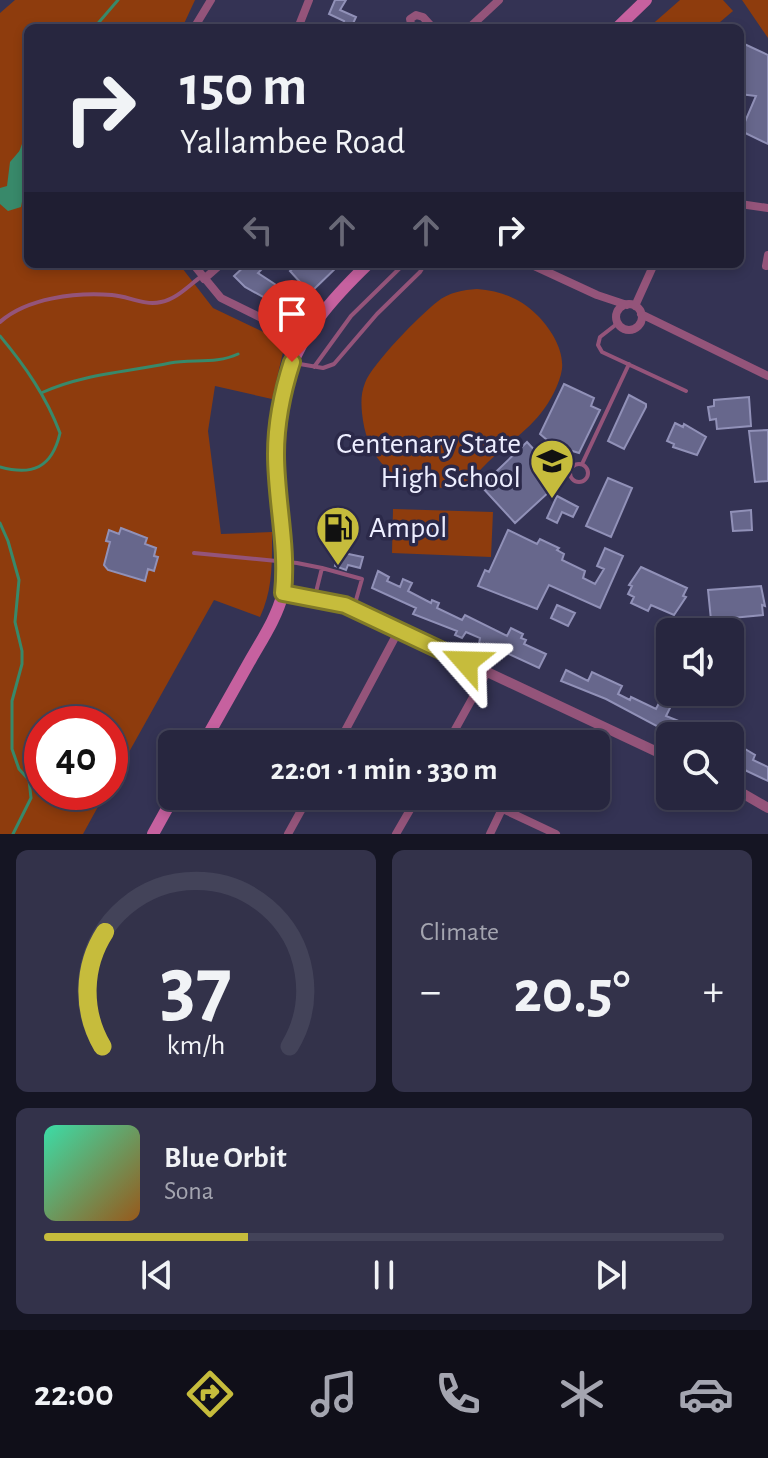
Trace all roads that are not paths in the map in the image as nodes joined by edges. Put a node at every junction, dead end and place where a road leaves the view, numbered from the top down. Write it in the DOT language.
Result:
graph roads {
  1 [pos="211,0"];
  2 [pos="309,0"];
  3 [pos="499,0"];
  4 [pos="646,0"];
  5 [pos="196,24"];
  6 [pos="300,24"];
  7 [pos="411,24"];
  8 [pos="429,24"];
  9 [pos="473,24"];
  10 [pos="621,24"];
  11 [pos="744,205"];
  12 [pos="768,208"];
  13 [pos="768,255"];
  14 [pos="766,266"];
  15 [pos="196,268"];
  16 [pos="215,268"];
  17 [pos="364,268"];
  18 [pos="400,268"];
  19 [pos="421,268"];
  20 [pos="546,268"];
  21 [pos="652,268"];
  22 [pos="203,277"];
  23 [pos="597,295"];
  24 [pos="631,305"];
  25 [pos="641,314"];
  26 [pos="617,321"];
  27 [pos="0,322"];
  28 [pos="638,326"];
  29 [pos="665,327"];
  30 [pos="304,339"];
  31 [pos="292,362"];
  32 [pos="629,364"];
  33 [pos="314,367"];
  34 [pos="768,376"];
  35 [pos="686,391"];
  36 [pos="582,464"];
  37 [pos="194,553"];
  38 [pos="285,563"];
  39 [pos="322,568"];
  40 [pos="283,593"];
  41 [pos="314,599"];
  42 [pos="354,609"];
  43 [pos="399,630"];
  44 [pos="487,672"];
  45 [pos="211,730"];
  46 [pos="345,730"];
  47 [pos="455,730"];
  48 [pos="656,751"];
  49 [pos="744,794"];
  50 [pos="768,808"];
  51 [pos="166,810"];
  52 [pos="301,810"];
  53 [pos="410,810"];
  54 [pos="502,810"];
  55 [pos="504,810"];
  56 [pos="153,834"];
  57 [pos="288,834"];
  58 [pos="396,834"];
  59 [pos="490,834"];
  60 [pos="556,834"];
  1 -- 5 [label="street"];
  2 -- 6 [label="street"];
  3 -- 9 [label="street"];
  4 -- 10 [label="main road"];
  7 -- 8 [label="street"];
  11 -- 12 [label="street"];
  13 -- 14 [label="street"];
  15 -- 22 [label="street"];
  16 -- 22 [label="street"];
  17 -- 30 [label="main road"];
  18 -- 33 [label="lane"];
  19 -- 33 [label="lane"];
  20 -- 23 [label="street"];
  21 -- 24 [label="street"];
  22 -- 27 [label="lane"];
  22 -- 30 [label="street"];
  23 -- 24 [label="street"];
  23 -- 26 [label="street"];
  24 -- 25 [label="street"];
  24 -- 26 [label="street"];
  25 -- 28 [label="street"];
  25 -- 29 [label="street"];
  26 -- 28 [label="street"];
  26 -- 32 [label="lane"];
  28 -- 29 [label="street"];
  29 -- 34 [label="street"];
  30 -- 31 [label="main road"];
  31 -- 33 [label="lane"];
  31 -- 38 [label="main road"];
  32 -- 35 [label="lane"];
  32 -- 36 [label="lane"];
  36 -- 36 [label="lane"];
  37 -- 38 [label="lane"];
  38 -- 39 [label="lane"];
  38 -- 40 [label="main road"];
  39 -- 41 [label="lane"];
  39 -- 42 [label="lane"];
  40 -- 41 [label="street"];
  40 -- 45 [label="main road"];
  41 -- 42 [label="street"];
  42 -- 43 [label="street"];
  43 -- 44 [label="street"];
  43 -- 46 [label="street"];
  44 -- 47 [label="street"];
  44 -- 48 [label="street"];
  49 -- 50 [label="street"];
  51 -- 56 [label="main road"];
  52 -- 57 [label="street"];
  53 -- 58 [label="street"];
  54 -- 59 [label="street"];
  55 -- 60 [label="street"];
}
